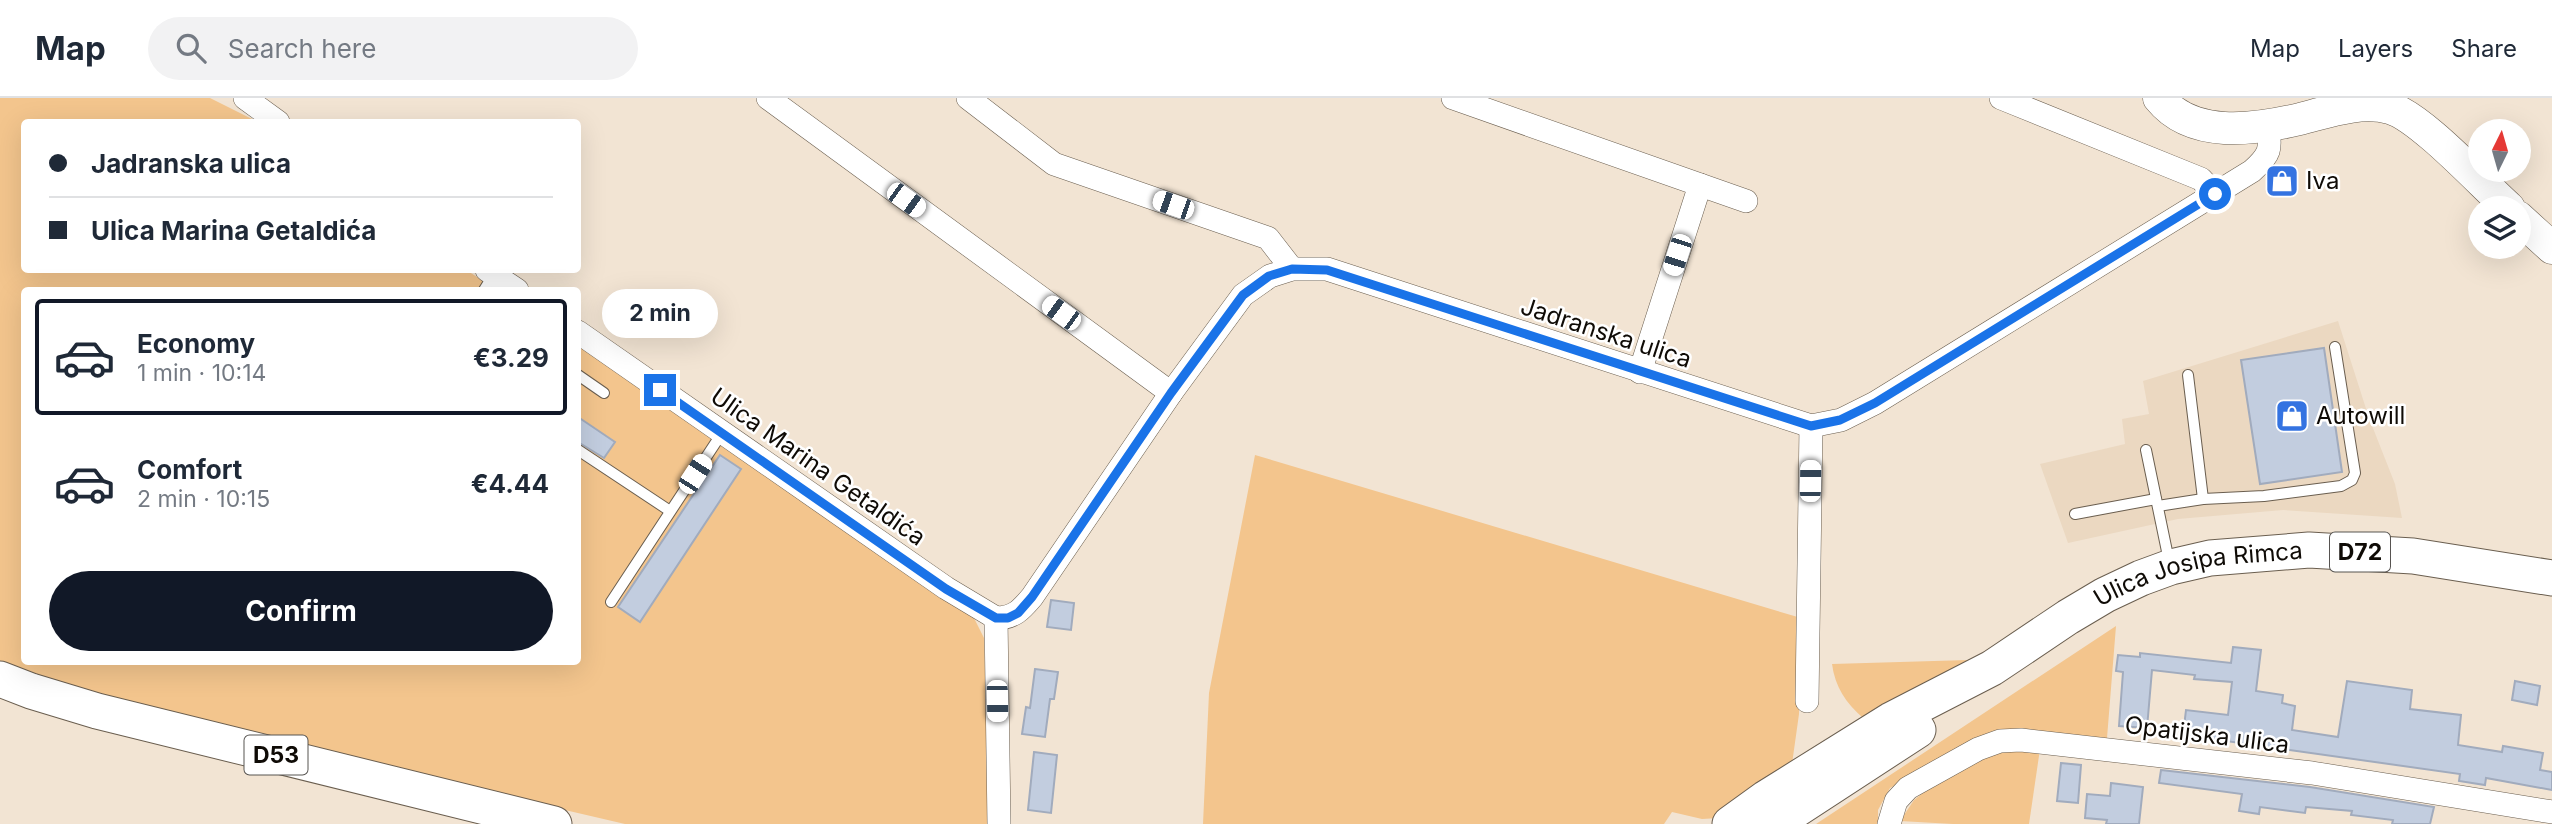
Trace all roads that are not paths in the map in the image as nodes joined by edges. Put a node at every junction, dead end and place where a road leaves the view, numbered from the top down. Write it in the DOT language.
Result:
graph roads {
  1 [pos="245,98"];
  2 [pos="768,98"];
  3 [pos="968,98"];
  4 [pos="1453,98"];
  5 [pos="2001,98"];
  6 [pos="2159,98"];
  7 [pos="274,119"];
  8 [pos="2267,125"];
  9 [pos="1700,185"];
  10 [pos="2215,194"];
  11 [pos="2496,196"];
  12 [pos="1746,201"];
  13 [pos="2531,229"];
  14 [pos="2552,248"];
  15 [pos="1292,269"];
  16 [pos="488,278"];
  17 [pos="510,287"];
  18 [pos="581,334"];
  19 [pos="2334,347"];
  20 [pos="1640,372"];
  21 [pos="2188,375"];
  22 [pos="581,377"];
  23 [pos="604,393"];
  24 [pos="1171,393"];
  25 [pos="1811,426"];
  26 [pos="722,433"];
  27 [pos="2146,450"];
  28 [pos="581,452"];
  29 [pos="2203,499"];
  30 [pos="2157,503"];
  31 [pos="670,511"];
  32 [pos="2075,514"];
  33 [pos="2171,567"];
  34 [pos="2551,578"];
  35 [pos="611,602"];
  36 [pos="996,618"];
  37 [pos="1992,668"];
  38 [pos="0,679"];
  39 [pos="1807,701"];
  40 [pos="2552,812"];
  41 [pos="554,824"];
  42 [pos="999,824"];
  43 [pos="1730,824"];
  44 [pos="1774,824"];
  45 [pos="1889,824"];
  1 -- 7 [label="street"];
  2 -- 24 [label="street"];
  3 -- 15 [label="street"];
  4 -- 9 [label="street"];
  5 -- 10 [label="street"];
  6 -- 8 [label="main road"];
  8 -- 10 [label="street"];
  8 -- 11 [label="main road"];
  9 -- 12 [label="street"];
  9 -- 20 [label="street"];
  10 -- 25 [label="street"];
  13 -- 14 [label="main road"];
  15 -- 20 [label="street, Jadranska ulica"];
  15 -- 24 [label="street, Jadranska ulica"];
  16 -- 17 [label="street"];
  18 -- 26 [label="street, Ulica Marina Getaldića"];
  19 -- 29 [label="lane"];
  20 -- 25 [label="street, Jadranska ulica"];
  21 -- 29 [label="lane"];
  22 -- 23 [label="lane"];
  24 -- 36 [label="street, Jadranska ulica"];
  25 -- 39 [label="street"];
  26 -- 31 [label="lane"];
  26 -- 36 [label="street, Ulica Marina Getaldića"];
  27 -- 30 [label="lane"];
  28 -- 31 [label="lane"];
  29 -- 30 [label="lane"];
  30 -- 32 [label="lane"];
  30 -- 33 [label="lane"];
  31 -- 35 [label="lane"];
  33 -- 34 [label="main road, Ulica Josipa Rimca / D72"];
  33 -- 37 [label="main road, Ulica Josipa Rimca / D72"];
  36 -- 42 [label="street"];
  37 -- 43 [label="main road, Ulica Josipa Rimca / D72"];
  37 -- 44 [label="main road, Ulica Josipa Rimca / D72"];
  38 -- 41 [label="main road, D53"];
  40 -- 45 [label="street, Opatijska ulica"];
}
